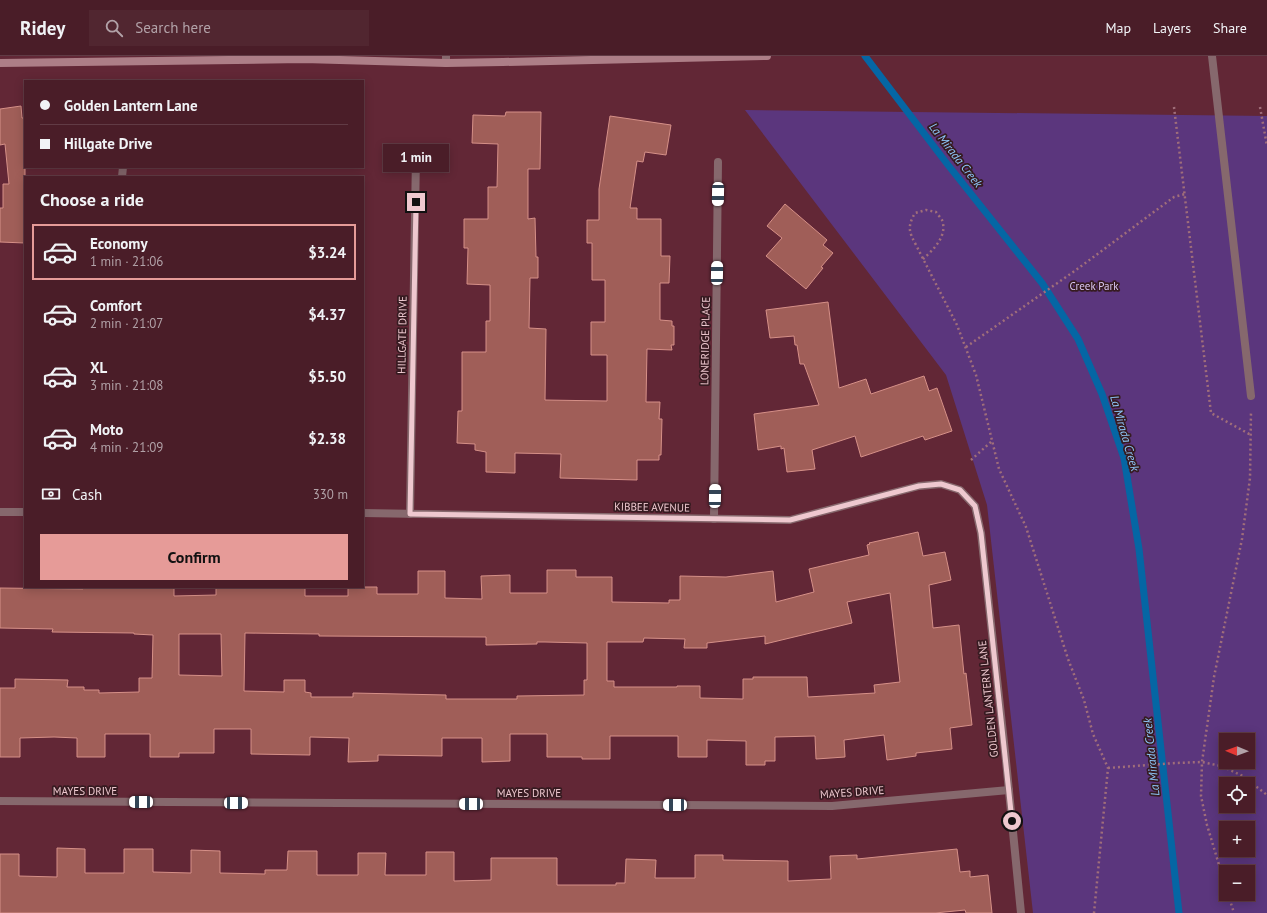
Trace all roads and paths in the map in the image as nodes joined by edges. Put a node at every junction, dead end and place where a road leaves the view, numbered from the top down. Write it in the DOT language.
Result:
graph roads {
  1 [pos="767,56"];
  2 [pos="1212,56"];
  3 [pos="446,59"];
  4 [pos="0,63"];
  5 [pos="1174,107"];
  6 [pos="1260,107"];
  7 [pos="1267,146"];
  8 [pos="416,156"];
  9 [pos="718,162"];
  10 [pos="1185,194"];
  11 [pos="923,259"];
  12 [pos="966,347"];
  13 [pos="1251,396"];
  14 [pos="1251,435"];
  15 [pos="992,441"];
  16 [pos="971,460"];
  17 [pos="960,490"];
  18 [pos="0,512"];
  19 [pos="24,512"];
  20 [pos="364,513"];
  21 [pos="410,514"];
  22 [pos="714,519"];
  23 [pos="1202,762"];
  24 [pos="1108,768"];
  25 [pos="1009,790"];
  26 [pos="1267,795"];
  27 [pos="0,801"];
  28 [pos="1219,865"];
  29 [pos="1230,901"];
  30 [pos="1021,913"];
  31 [pos="1094,913"];
  32 [pos="1234,913"];
  1 -- 3 [label="main road"];
  2 -- 13 [label="street"];
  3 -- 4 [label="main road"];
  5 -- 10 [label="path"];
  6 -- 7 [label="path"];
  8 -- 21 [label="street, HILLGATE DRIVE"];
  9 -- 22 [label="street, LONERIDGE PLACE"];
  10 -- 12 [label="path"];
  10 -- 14 [label="path"];
  11 -- 11 [label="path"];
  11 -- 12 [label="path"];
  12 -- 15 [label="path"];
  13 -- 14 [label="path"];
  14 -- 23 [label="path"];
  15 -- 16 [label="path"];
  15 -- 24 [label="path"];
  17 -- 22 [label="street, KIBBEE AVENUE"];
  17 -- 25 [label="street, GOLDEN LANTERN LANE"];
  18 -- 19 [label="street"];
  20 -- 21 [label="street, KIBBEE AVENUE"];
  21 -- 22 [label="street, KIBBEE AVENUE"];
  23 -- 24 [label="path"];
  23 -- 26 [label="path"];
  23 -- 28 [label="path"];
  24 -- 31 [label="path"];
  25 -- 27 [label="street, MAYES DRIVE"];
  25 -- 30 [label="street, GOLDEN LANTERN LANE"];
  29 -- 32 [label="path"];
}
